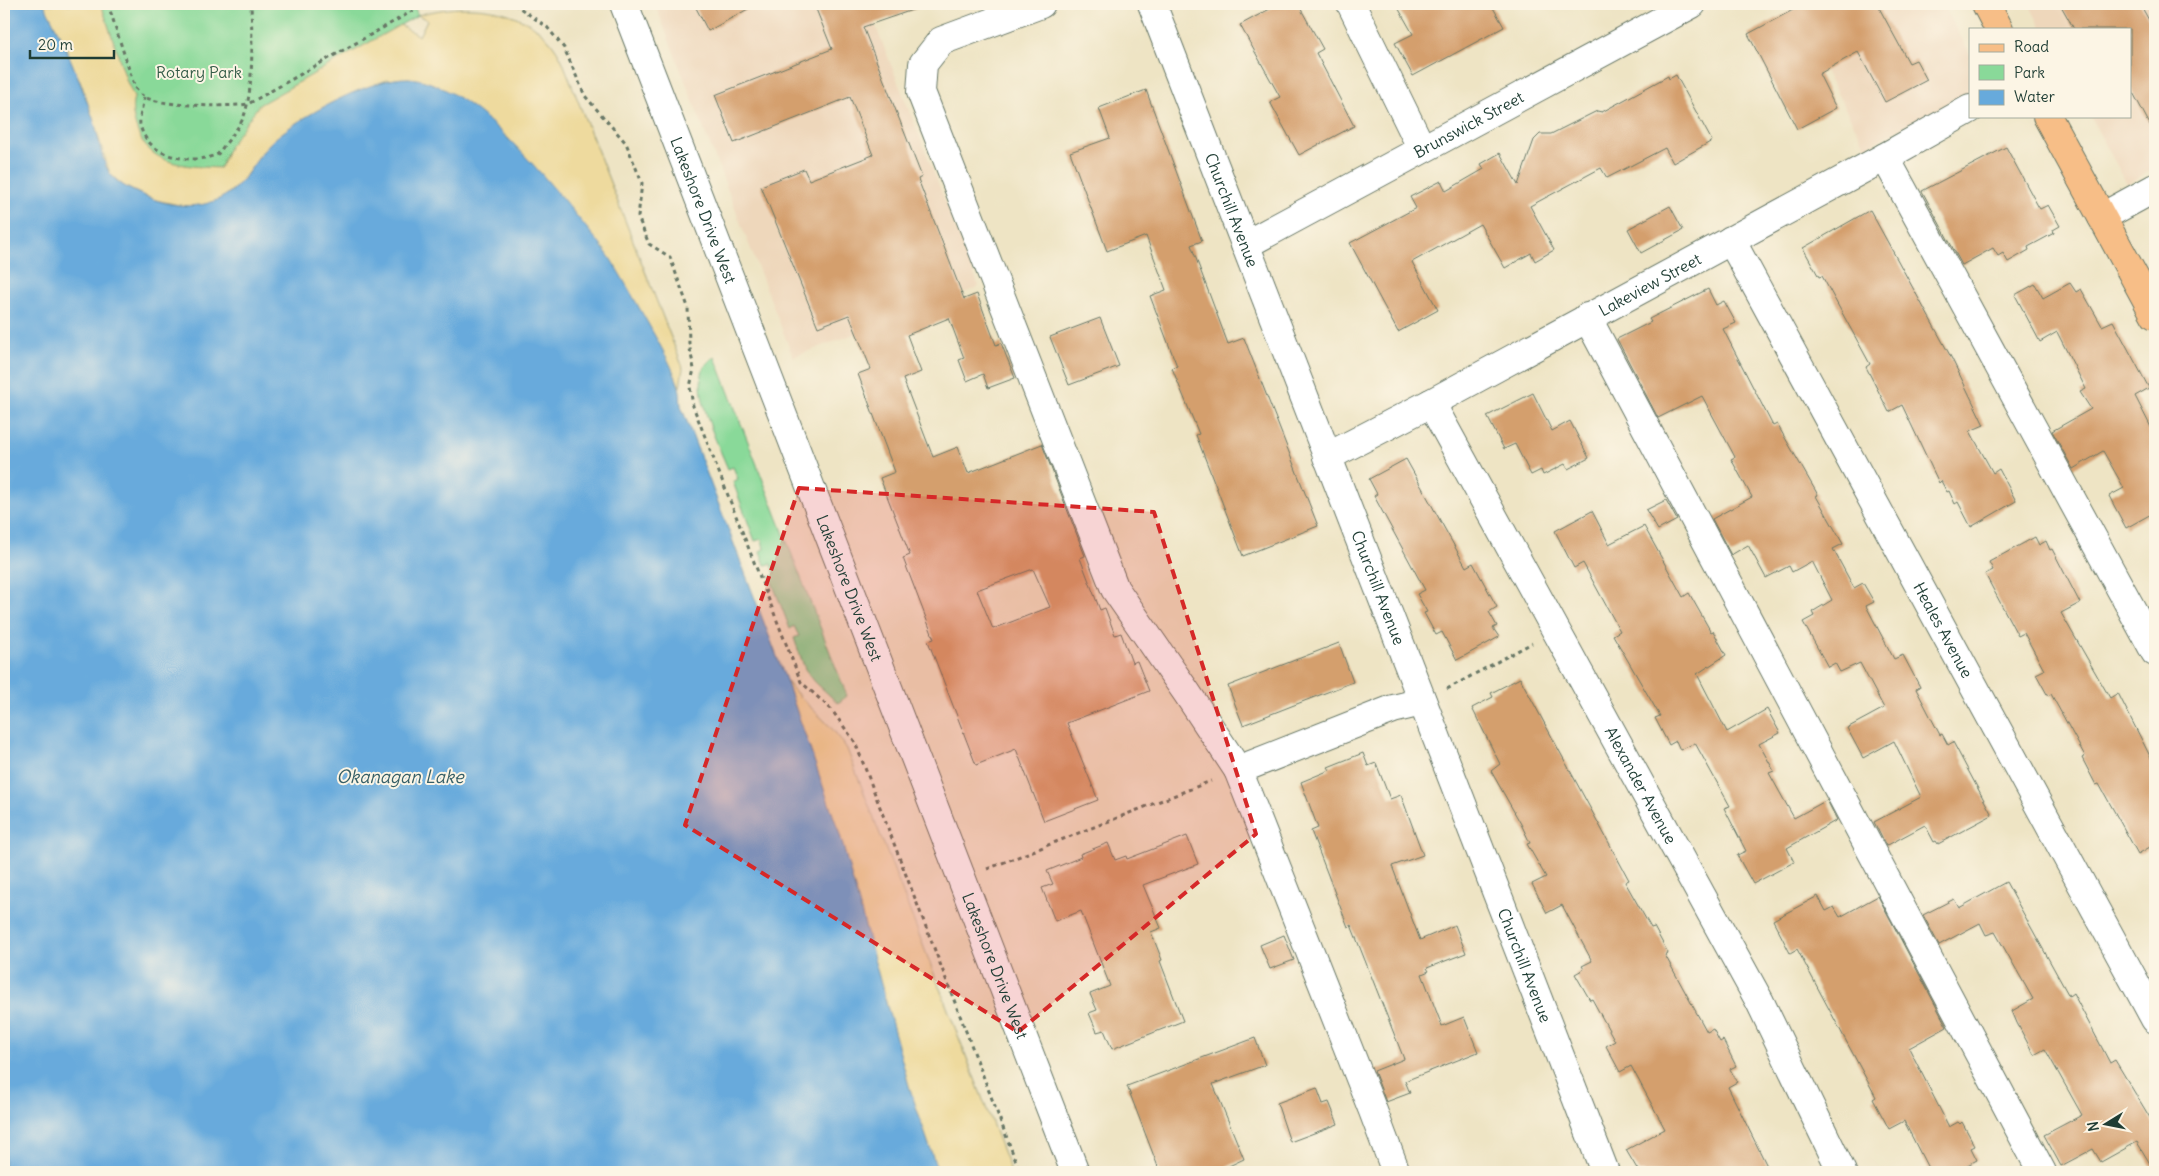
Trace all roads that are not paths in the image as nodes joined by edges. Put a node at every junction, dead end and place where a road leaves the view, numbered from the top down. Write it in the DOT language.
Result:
graph roads {
  1 [pos="624,4"];
  2 [pos="1041,4"];
  3 [pos="1152,4"];
  4 [pos="1352,4"];
  5 [pos="1692,4"];
  6 [pos="1986,4"];
  7 [pos="1998,28"];
  8 [pos="1969,110"];
  9 [pos="2048,118"];
  10 [pos="1422,150"];
  11 [pos="1885,157"];
  12 [pos="2155,188"];
  13 [pos="2102,217"];
  14 [pos="1731,240"];
  15 [pos="1245,245"];
  16 [pos="2155,314"];
  17 [pos="1587,318"];
  18 [pos="1431,403"];
  19 [pos="1327,456"];
  20 [pos="2155,652"];
  21 [pos="1422,702"];
  22 [pos="1238,770"];
  23 [pos="2155,1018"];
  24 [pos="1075,1172"];
  25 [pos="1396,1172"];
  26 [pos="1605,1172"];
  27 [pos="1842,1172"];
  28 [pos="2042,1172"];
  1 -- 24 [label="street, Lakeshore Drive West"];
  2 -- 22 [label="street"];
  3 -- 15 [label="street, Churchill Avenue"];
  4 -- 10 [label="street"];
  5 -- 10 [label="street, Brunswick Street"];
  6 -- 7 [label="main road"];
  8 -- 11 [label="street, Lakeview Street"];
  9 -- 13 [label="main road"];
  10 -- 15 [label="street, Brunswick Street"];
  11 -- 14 [label="street, Lakeview Street"];
  11 -- 20 [label="street"];
  12 -- 13 [label="street"];
  13 -- 16 [label="main road"];
  14 -- 17 [label="street, Lakeview Street"];
  14 -- 23 [label="street, Heales Avenue"];
  15 -- 19 [label="street, Churchill Avenue"];
  17 -- 18 [label="street, Lakeview Street"];
  17 -- 28 [label="street"];
  18 -- 19 [label="street, Lakeview Street"];
  18 -- 27 [label="street, Alexander Avenue"];
  19 -- 21 [label="street, Churchill Avenue"];
  21 -- 22 [label="street"];
  21 -- 26 [label="street, Churchill Avenue"];
  22 -- 25 [label="street"];
}
